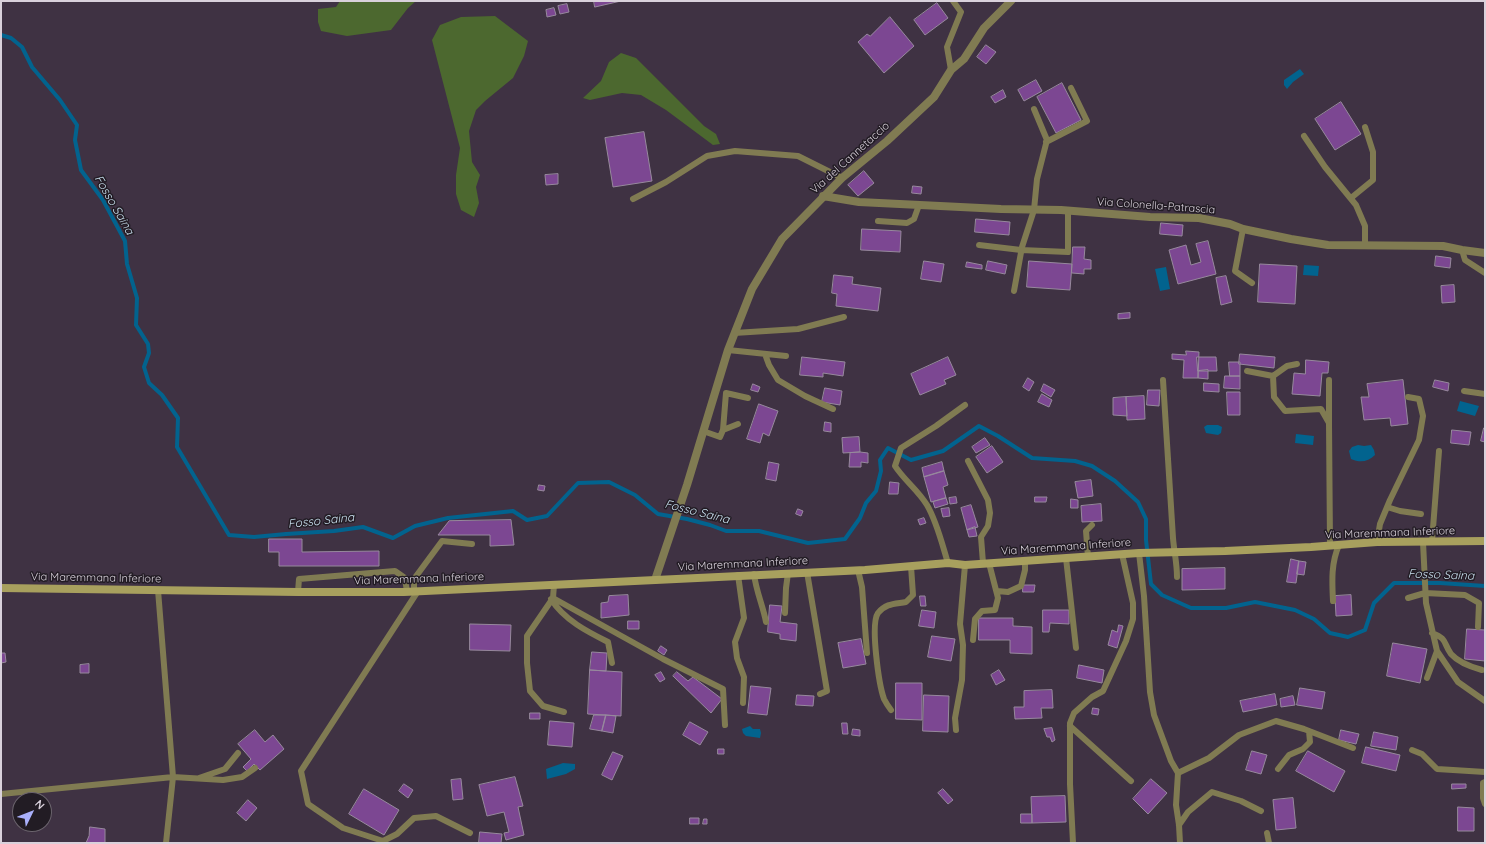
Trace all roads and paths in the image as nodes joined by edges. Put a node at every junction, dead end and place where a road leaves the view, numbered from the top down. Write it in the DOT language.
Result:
graph roads {
  1 [pos="953,1"];
  2 [pos="1012,1"];
  3 [pos="951,70"];
  4 [pos="1071,88"];
  5 [pos="1034,109"];
  6 [pos="1364,127"];
  7 [pos="1304,136"];
  8 [pos="1046,142"];
  9 [pos="842,178"];
  10 [pos="823,196"];
  11 [pos="1351,198"];
  12 [pos="633,199"];
  13 [pos="919,205"];
  14 [pos="1034,210"];
  15 [pos="1068,211"];
  16 [pos="878,222"];
  17 [pos="1243,229"];
  18 [pos="979,245"];
  19 [pos="1366,246"];
  20 [pos="1021,250"];
  21 [pos="1462,250"];
  22 [pos="1485,253"];
  23 [pos="1485,273"];
  24 [pos="1252,283"];
  25 [pos="1014,291"];
  26 [pos="844,317"];
  27 [pos="734,333"];
  28 [pos="728,350"];
  29 [pos="765,354"];
  30 [pos="786,356"];
  31 [pos="1297,364"];
  32 [pos="1247,371"];
  33 [pos="1273,376"];
  34 [pos="1163,380"];
  35 [pos="1329,380"];
  36 [pos="1464,391"];
  37 [pos="1485,394"];
  38 [pos="1408,397"];
  39 [pos="748,398"];
  40 [pos="965,405"];
  41 [pos="833,409"];
  42 [pos="1329,423"];
  43 [pos="738,424"];
  44 [pos="703,430"];
  45 [pos="723,430"];
  46 [pos="1439,452"];
  47 [pos="968,461"];
  48 [pos="1387,507"];
  49 [pos="1422,514"];
  50 [pos="1092,525"];
  51 [pos="1485,541"];
  52 [pos="1378,542"];
  53 [pos="1427,542"];
  54 [pos="472,544"];
  55 [pos="1330,545"];
  56 [pos="1339,545"];
  57 [pos="1174,552"];
  58 [pos="1142,553"];
  59 [pos="1122,554"];
  60 [pos="1088,556"];
  61 [pos="1066,558"];
  62 [pos="1025,560"];
  63 [pos="986,563"];
  64 [pos="948,564"];
  65 [pos="965,565"];
  66 [pos="911,566"];
  67 [pos="858,570"];
  68 [pos="807,572"];
  69 [pos="788,573"];
  70 [pos="754,574"];
  71 [pos="738,575"];
  72 [pos="1177,577"];
  73 [pos="655,580"];
  74 [pos="554,585"];
  75 [pos="1,588"];
  76 [pos="158,590"];
  77 [pos="997,591"];
  78 [pos="298,592"];
  79 [pos="413,592"];
  80 [pos="1425,593"];
  81 [pos="1408,598"];
  82 [pos="552,599"];
  83 [pos="1332,601"];
  84 [pos="785,613"];
  85 [pos="766,622"];
  86 [pos="1478,627"];
  87 [pos="1432,633"];
  88 [pos="973,640"];
  89 [pos="1076,648"];
  90 [pos="1437,651"];
  91 [pos="867,652"];
  92 [pos="612,663"];
  93 [pos="1482,670"];
  94 [pos="1427,678"];
  95 [pos="820,694"];
  96 [pos="1485,701"];
  97 [pos="743,703"];
  98 [pos="891,710"];
  99 [pos="564,712"];
  100 [pos="725,725"];
  101 [pos="1070,726"];
  102 [pos="956,730"];
  103 [pos="1309,731"];
  104 [pos="1354,748"];
  105 [pos="1412,750"];
  106 [pos="238,753"];
  107 [pos="255,768"];
  108 [pos="1278,769"];
  109 [pos="1485,772"];
  110 [pos="1178,773"];
  111 [pos="173,777"];
  112 [pos="196,779"];
  113 [pos="1131,781"];
  114 [pos="1485,782"];
  115 [pos="1,794"];
  116 [pos="1485,804"];
  117 [pos="1261,811"];
  118 [pos="1180,825"];
  119 [pos="470,833"];
  120 [pos="1267,833"];
  121 [pos="166,843"];
  122 [pos="1074,843"];
  123 [pos="1180,843"];
  124 [pos="1269,843"];
  1 -- 3 [label="lane"];
  2 -- 3 [label="street, Via del Cannetaccio"];
  3 -- 9 [label="street, Via del Cannetaccio"];
  4 -- 8 [label="lane"];
  5 -- 8 [label="lane"];
  6 -- 11 [label="lane"];
  7 -- 11 [label="lane"];
  8 -- 14 [label="lane"];
  9 -- 10 [label="street, Via del Cannetaccio"];
  9 -- 12 [label="lane"];
  10 -- 13 [label="street, Via Colonella-Patrascia"];
  10 -- 27 [label="street, Via del Cannetaccio"];
  11 -- 19 [label="lane"];
  13 -- 14 [label="street, Via Colonella-Patrascia"];
  13 -- 16 [label="lane"];
  14 -- 15 [label="street, Via Colonella-Patrascia"];
  14 -- 20 [label="lane"];
  15 -- 17 [label="street, Via Colonella-Patrascia"];
  15 -- 20 [label="lane"];
  17 -- 19 [label="street, Via Colonella-Patrascia"];
  17 -- 24 [label="lane"];
  18 -- 20 [label="lane"];
  19 -- 21 [label="street, Via Colonella-Patrascia"];
  20 -- 25 [label="lane"];
  21 -- 22 [label="street, Via Colonella-Patrascia"];
  21 -- 23 [label="lane"];
  26 -- 27 [label="lane"];
  27 -- 28 [label="street, Via del Cannetaccio"];
  28 -- 29 [label="lane"];
  28 -- 44 [label="street, Via del Cannetaccio"];
  29 -- 30 [label="lane"];
  29 -- 41 [label="lane"];
  31 -- 33 [label="lane"];
  32 -- 33 [label="lane"];
  33 -- 42 [label="lane"];
  34 -- 57 [label="lane"];
  35 -- 42 [label="lane"];
  36 -- 37 [label="lane"];
  38 -- 48 [label="lane"];
  39 -- 45 [label="lane"];
  40 -- 64 [label="lane"];
  42 -- 55 [label="lane"];
  43 -- 45 [label="lane"];
  44 -- 45 [label="lane"];
  44 -- 73 [label="street, Via del Cannetaccio"];
  46 -- 53 [label="lane"];
  47 -- 63 [label="lane"];
  48 -- 49 [label="lane"];
  48 -- 52 [label="lane"];
  50 -- 60 [label="lane"];
  51 -- 53 [label="main road, Via Maremmana Inferiore"];
  52 -- 53 [label="main road, Via Maremmana Inferiore"];
  52 -- 56 [label="main road, Via Maremmana Inferiore"];
  53 -- 80 [label="lane"];
  54 -- 79 [label="lane"];
  55 -- 56 [label="main road, Via Maremmana Inferiore"];
  55 -- 57 [label="main road, Via Maremmana Inferiore"];
  56 -- 83 [label="lane"];
  57 -- 58 [label="main road, Via Maremmana Inferiore"];
  57 -- 72 [label="lane"];
  58 -- 59 [label="main road, Via Maremmana Inferiore"];
  58 -- 110 [label="lane"];
  59 -- 60 [label="main road, Via Maremmana Inferiore"];
  59 -- 101 [label="lane"];
  60 -- 61 [label="main road, Via Maremmana Inferiore"];
  61 -- 62 [label="main road, Via Maremmana Inferiore"];
  61 -- 89 [label="lane"];
  62 -- 63 [label="main road, Via Maremmana Inferiore"];
  62 -- 77 [label="lane"];
  63 -- 65 [label="main road, Via Maremmana Inferiore"];
  63 -- 77 [label="lane"];
  64 -- 65 [label="main road, Via Maremmana Inferiore"];
  64 -- 66 [label="main road, Via Maremmana Inferiore"];
  65 -- 102 [label="lane"];
  66 -- 67 [label="main road, Via Maremmana Inferiore"];
  66 -- 98 [label="lane"];
  67 -- 68 [label="main road, Via Maremmana Inferiore"];
  67 -- 91 [label="lane"];
  68 -- 69 [label="main road, Via Maremmana Inferiore"];
  68 -- 95 [label="lane"];
  69 -- 70 [label="main road, Via Maremmana Inferiore"];
  69 -- 84 [label="lane"];
  70 -- 71 [label="main road, Via Maremmana Inferiore"];
  70 -- 85 [label="lane"];
  71 -- 73 [label="main road, Via Maremmana Inferiore"];
  71 -- 97 [label="lane"];
  73 -- 74 [label="main road, Via Maremmana Inferiore"];
  74 -- 79 [label="main road, Via Maremmana Inferiore"];
  74 -- 82 [label="lane"];
  75 -- 76 [label="main road, Via Maremmana Inferiore"];
  76 -- 78 [label="main road, Via Maremmana Inferiore"];
  76 -- 111 [label="lane"];
  77 -- 88 [label="lane"];
  78 -- 79 [label="main road, Via Maremmana Inferiore"];
  78 -- 79 [label="lane"];
  79 -- 119 [label="lane"];
  80 -- 81 [label="lane"];
  80 -- 86 [label="lane"];
  80 -- 87 [label="lane"];
  82 -- 92 [label="lane"];
  82 -- 99 [label="lane"];
  82 -- 100 [label="lane"];
  87 -- 90 [label="lane"];
  87 -- 93 [label="lane"];
  90 -- 94 [label="lane"];
  90 -- 96 [label="lane"];
  101 -- 113 [label="lane"];
  101 -- 122 [label="lane"];
  103 -- 104 [label="lane"];
  103 -- 108 [label="lane"];
  103 -- 110 [label="lane"];
  105 -- 109 [label="lane"];
  106 -- 112 [label="lane"];
  107 -- 112 [label="lane"];
  110 -- 118 [label="lane"];
  111 -- 112 [label="lane"];
  111 -- 115 [label="lane"];
  111 -- 121 [label="lane"];
  114 -- 116 [label="lane"];
  117 -- 118 [label="lane"];
  118 -- 123 [label="lane"];
  120 -- 124 [label="lane"];
}
